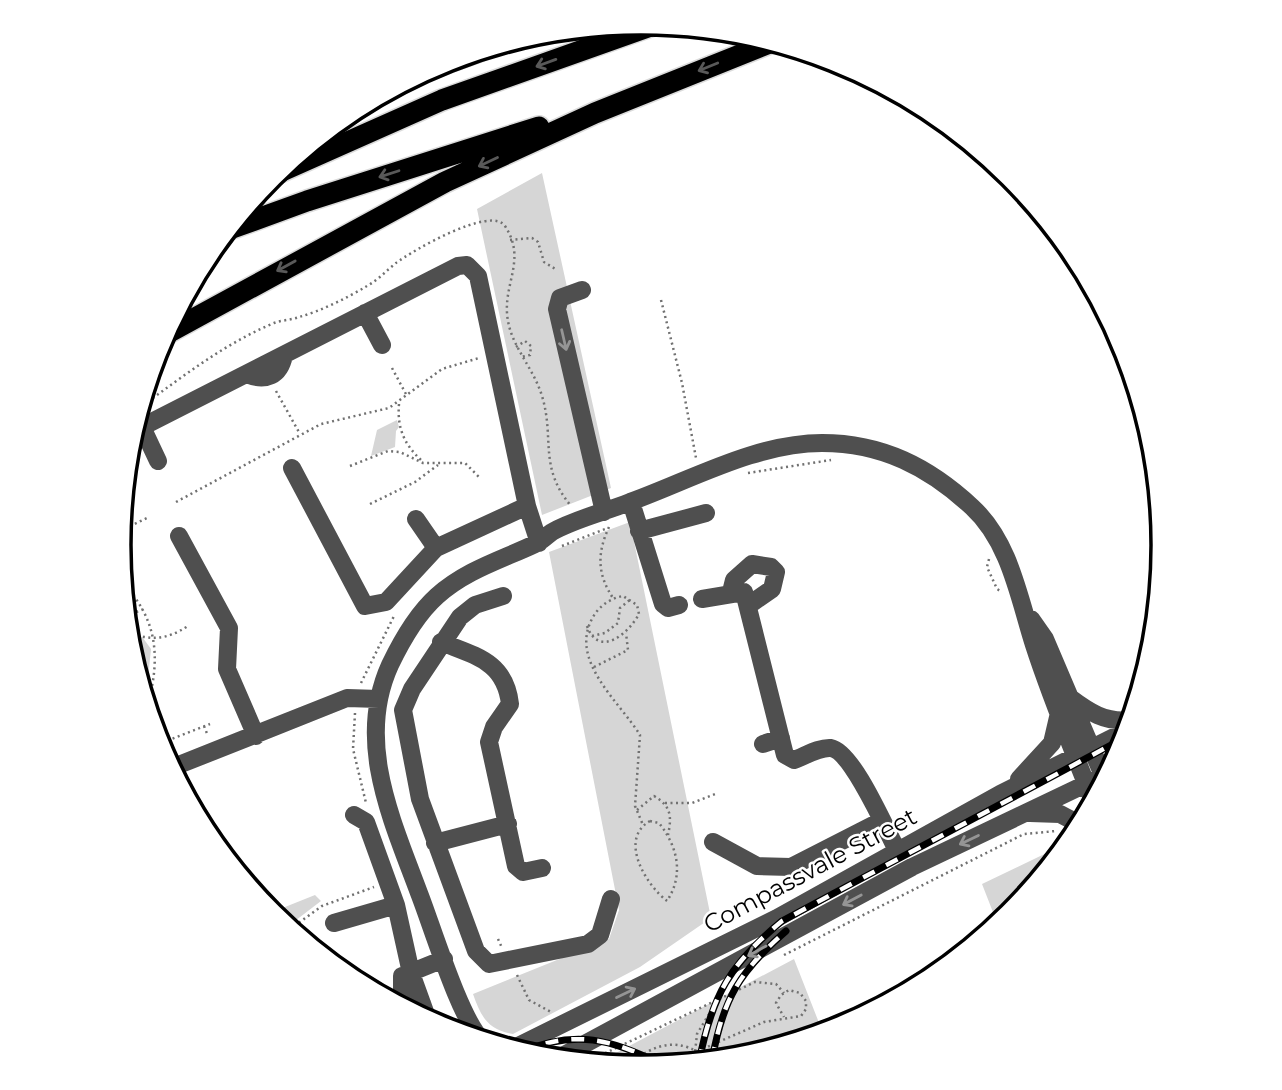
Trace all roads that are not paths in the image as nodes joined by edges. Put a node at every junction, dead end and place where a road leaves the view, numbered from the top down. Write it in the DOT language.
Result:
graph roads {
  1 [pos="624,36"];
  2 [pos="755,48"];
  3 [pos="595,113"];
  4 [pos="308,159"];
  5 [pos="245,224"];
  6 [pos="582,290"];
  7 [pos="365,313"];
  8 [pos="181,326"];
  9 [pos="382,345"];
  10 [pos="145,426"];
  11 [pos="143,438"];
  12 [pos="158,461"];
  13 [pos="292,468"];
  14 [pos="631,502"];
  15 [pos="602,504"];
  16 [pos="527,506"];
  17 [pos="706,513"];
  18 [pos="416,519"];
  19 [pos="639,531"];
  20 [pos="179,536"];
  21 [pos="547,539"];
  22 [pos="436,548"];
  23 [pos="731,592"];
  24 [pos="503,596"];
  25 [pos="702,598"];
  26 [pos="749,604"];
  27 [pos="679,605"];
  28 [pos="1027,614"];
  29 [pos="441,642"];
  30 [pos="1069,697"];
  31 [pos="369,698"];
  32 [pos="1059,713"];
  33 [pos="1119,722"];
  34 [pos="256,736"];
  35 [pos="1113,737"];
  36 [pos="1083,752"];
  37 [pos="181,764"];
  38 [pos="1097,773"];
  39 [pos="1092,782"];
  40 [pos="1000,794"];
  41 [pos="420,799"];
  42 [pos="372,810"];
  43 [pos="1026,813"];
  44 [pos="881,821"];
  45 [pos="1068,823"];
  46 [pos="508,824"];
  47 [pos="713,842"];
  48 [pos="435,843"];
  49 [pos="898,852"];
  50 [pos="542,868"];
  51 [pos="611,899"];
  52 [pos="396,905"];
  53 [pos="334,923"];
  54 [pos="440,960"];
  55 [pos="411,972"];
  56 [pos="429,1009"];
  57 [pos="460,1021"];
  58 [pos="471,1026"];
  59 [pos="527,1042"];
  60 [pos="572,1051"];
  1 -- 4 [label="highway, one-way"];
  2 -- 3 [label="highway, one-way"];
  3 -- 5 [label="highway, one-way"];
  3 -- 8 [label="highway, one-way"];
  6 -- 15 [label="street, one-way"];
  7 -- 9 [label="street"];
  7 -- 10 [label="street"];
  7 -- 16 [label="street"];
  11 -- 12 [label="street"];
  13 -- 22 [label="street"];
  14 -- 15 [label="street"];
  14 -- 19 [label="street"];
  14 -- 28 [label="street"];
  15 -- 21 [label="street"];
  16 -- 21 [label="street"];
  16 -- 22 [label="street"];
  17 -- 19 [label="street"];
  18 -- 22 [label="street"];
  19 -- 27 [label="street"];
  20 -- 34 [label="street"];
  21 -- 31 [label="street"];
  23 -- 25 [label="street"];
  23 -- 26 [label="street"];
  23 -- 26 [label="street"];
  24 -- 29 [label="street"];
  26 -- 44 [label="street"];
  28 -- 30 [label="street"];
  28 -- 32 [label="street"];
  29 -- 41 [label="street"];
  29 -- 46 [label="street"];
  30 -- 33 [label="street"];
  30 -- 36 [label="street"];
  31 -- 34 [label="street"];
  31 -- 42 [label="street"];
  32 -- 36 [label="street"];
  32 -- 40 [label="street"];
  34 -- 37 [label="street"];
  35 -- 36 [label="street, Compassvale Street"];
  36 -- 38 [label="street"];
  36 -- 40 [label="street, Compassvale Street"];
  39 -- 43 [label="street, Compassvale Street"];
  40 -- 49 [label="street, Compassvale Street"];
  41 -- 42 [label="street"];
  41 -- 48 [label="street"];
  42 -- 52 [label="street"];
  42 -- 54 [label="street"];
  43 -- 45 [label="street"];
  43 -- 60 [label="street, Compassvale Street, one-way"];
  44 -- 47 [label="street"];
  44 -- 49 [label="street"];
  46 -- 48 [label="street"];
  46 -- 50 [label="street"];
  48 -- 51 [label="street"];
  59 -- 49 [label="street, Compassvale Street, one-way"];
  52 -- 53 [label="street"];
  52 -- 55 [label="street"];
  54 -- 55 [label="street"];
  54 -- 57 [label="street"];
  54 -- 58 [label="street"];
  55 -- 56 [label="street"];
}
